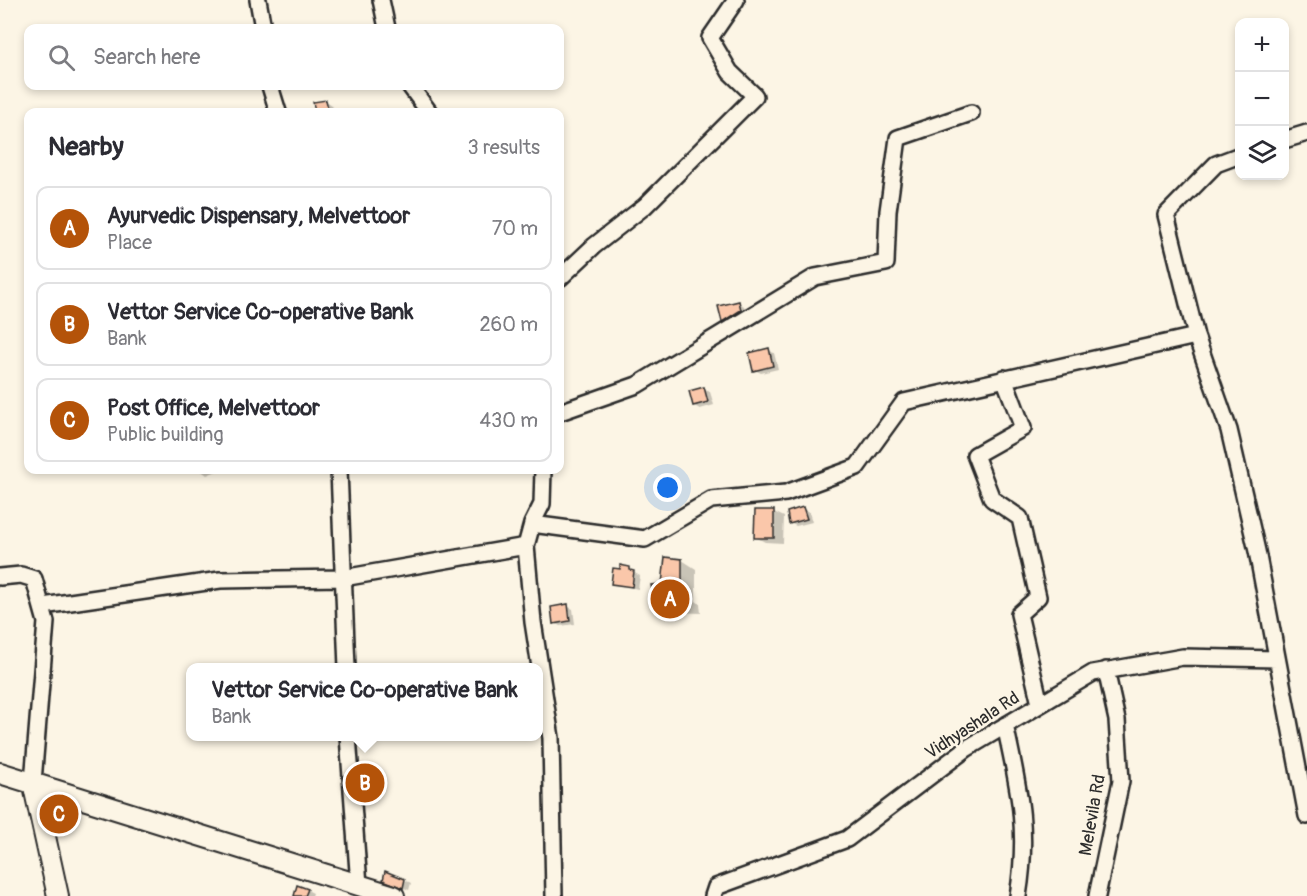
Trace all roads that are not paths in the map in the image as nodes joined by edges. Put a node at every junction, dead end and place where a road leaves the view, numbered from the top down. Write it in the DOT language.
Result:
graph roads {
  1 [pos="258,0"];
  2 [pos="381,0"];
  3 [pos="736,0"];
  4 [pos="262,24"];
  5 [pos="386,24"];
  6 [pos="271,90"];
  7 [pos="413,90"];
  8 [pos="277,108"];
  9 [pos="426,108"];
  10 [pos="971,113"];
  11 [pos="1307,133"];
  12 [pos="1289,138"];
  13 [pos="1235,157"];
  14 [pos="564,274"];
  15 [pos="1196,336"];
  16 [pos="1004,378"];
  17 [pos="564,411"];
  18 [pos="339,474"];
  19 [pos="543,474"];
  20 [pos="532,524"];
  21 [pos="526,546"];
  22 [pos="0,577"];
  23 [pos="344,578"];
  24 [pos="43,606"];
  25 [pos="1277,659"];
  26 [pos="347,663"];
  27 [pos="539,663"];
  28 [pos="1106,670"];
  29 [pos="543,686"];
  30 [pos="1040,704"];
  31 [pos="1005,725"];
  32 [pos="348,741"];
  33 [pos="0,773"];
  34 [pos="33,782"];
  35 [pos="1307,816"];
  36 [pos="359,885"];
  37 [pos="58,896"];
  38 [pos="394,896"];
  39 [pos="555,896"];
  40 [pos="713,896"];
  41 [pos="1018,896"];
  42 [pos="1097,896"];
  1 -- 4 [label="street"];
  2 -- 5 [label="street"];
  3 -- 14 [label="street"];
  6 -- 8 [label="street"];
  7 -- 9 [label="street"];
  10 -- 17 [label="street"];
  11 -- 12 [label="street"];
  13 -- 15 [label="street"];
  15 -- 16 [label="street"];
  15 -- 25 [label="street"];
  16 -- 20 [label="street"];
  16 -- 30 [label="street"];
  18 -- 23 [label="street"];
  19 -- 20 [label="street"];
  20 -- 21 [label="street"];
  21 -- 23 [label="street"];
  21 -- 27 [label="street"];
  22 -- 24 [label="street"];
  23 -- 24 [label="street"];
  23 -- 26 [label="street"];
  24 -- 34 [label="street"];
  25 -- 28 [label="street, Vidhyashala Rd"];
  25 -- 35 [label="street"];
  28 -- 30 [label="street, Vidhyashala Rd"];
  28 -- 42 [label="street, Melevila Rd"];
  29 -- 39 [label="street"];
  30 -- 31 [label="street, Vidhyashala Rd"];
  31 -- 40 [label="street, Vidhyashala Rd"];
  31 -- 41 [label="street"];
  32 -- 36 [label="street"];
  33 -- 34 [label="main road"];
  34 -- 36 [label="main road"];
  34 -- 37 [label="main road"];
  36 -- 38 [label="main road"];
}
